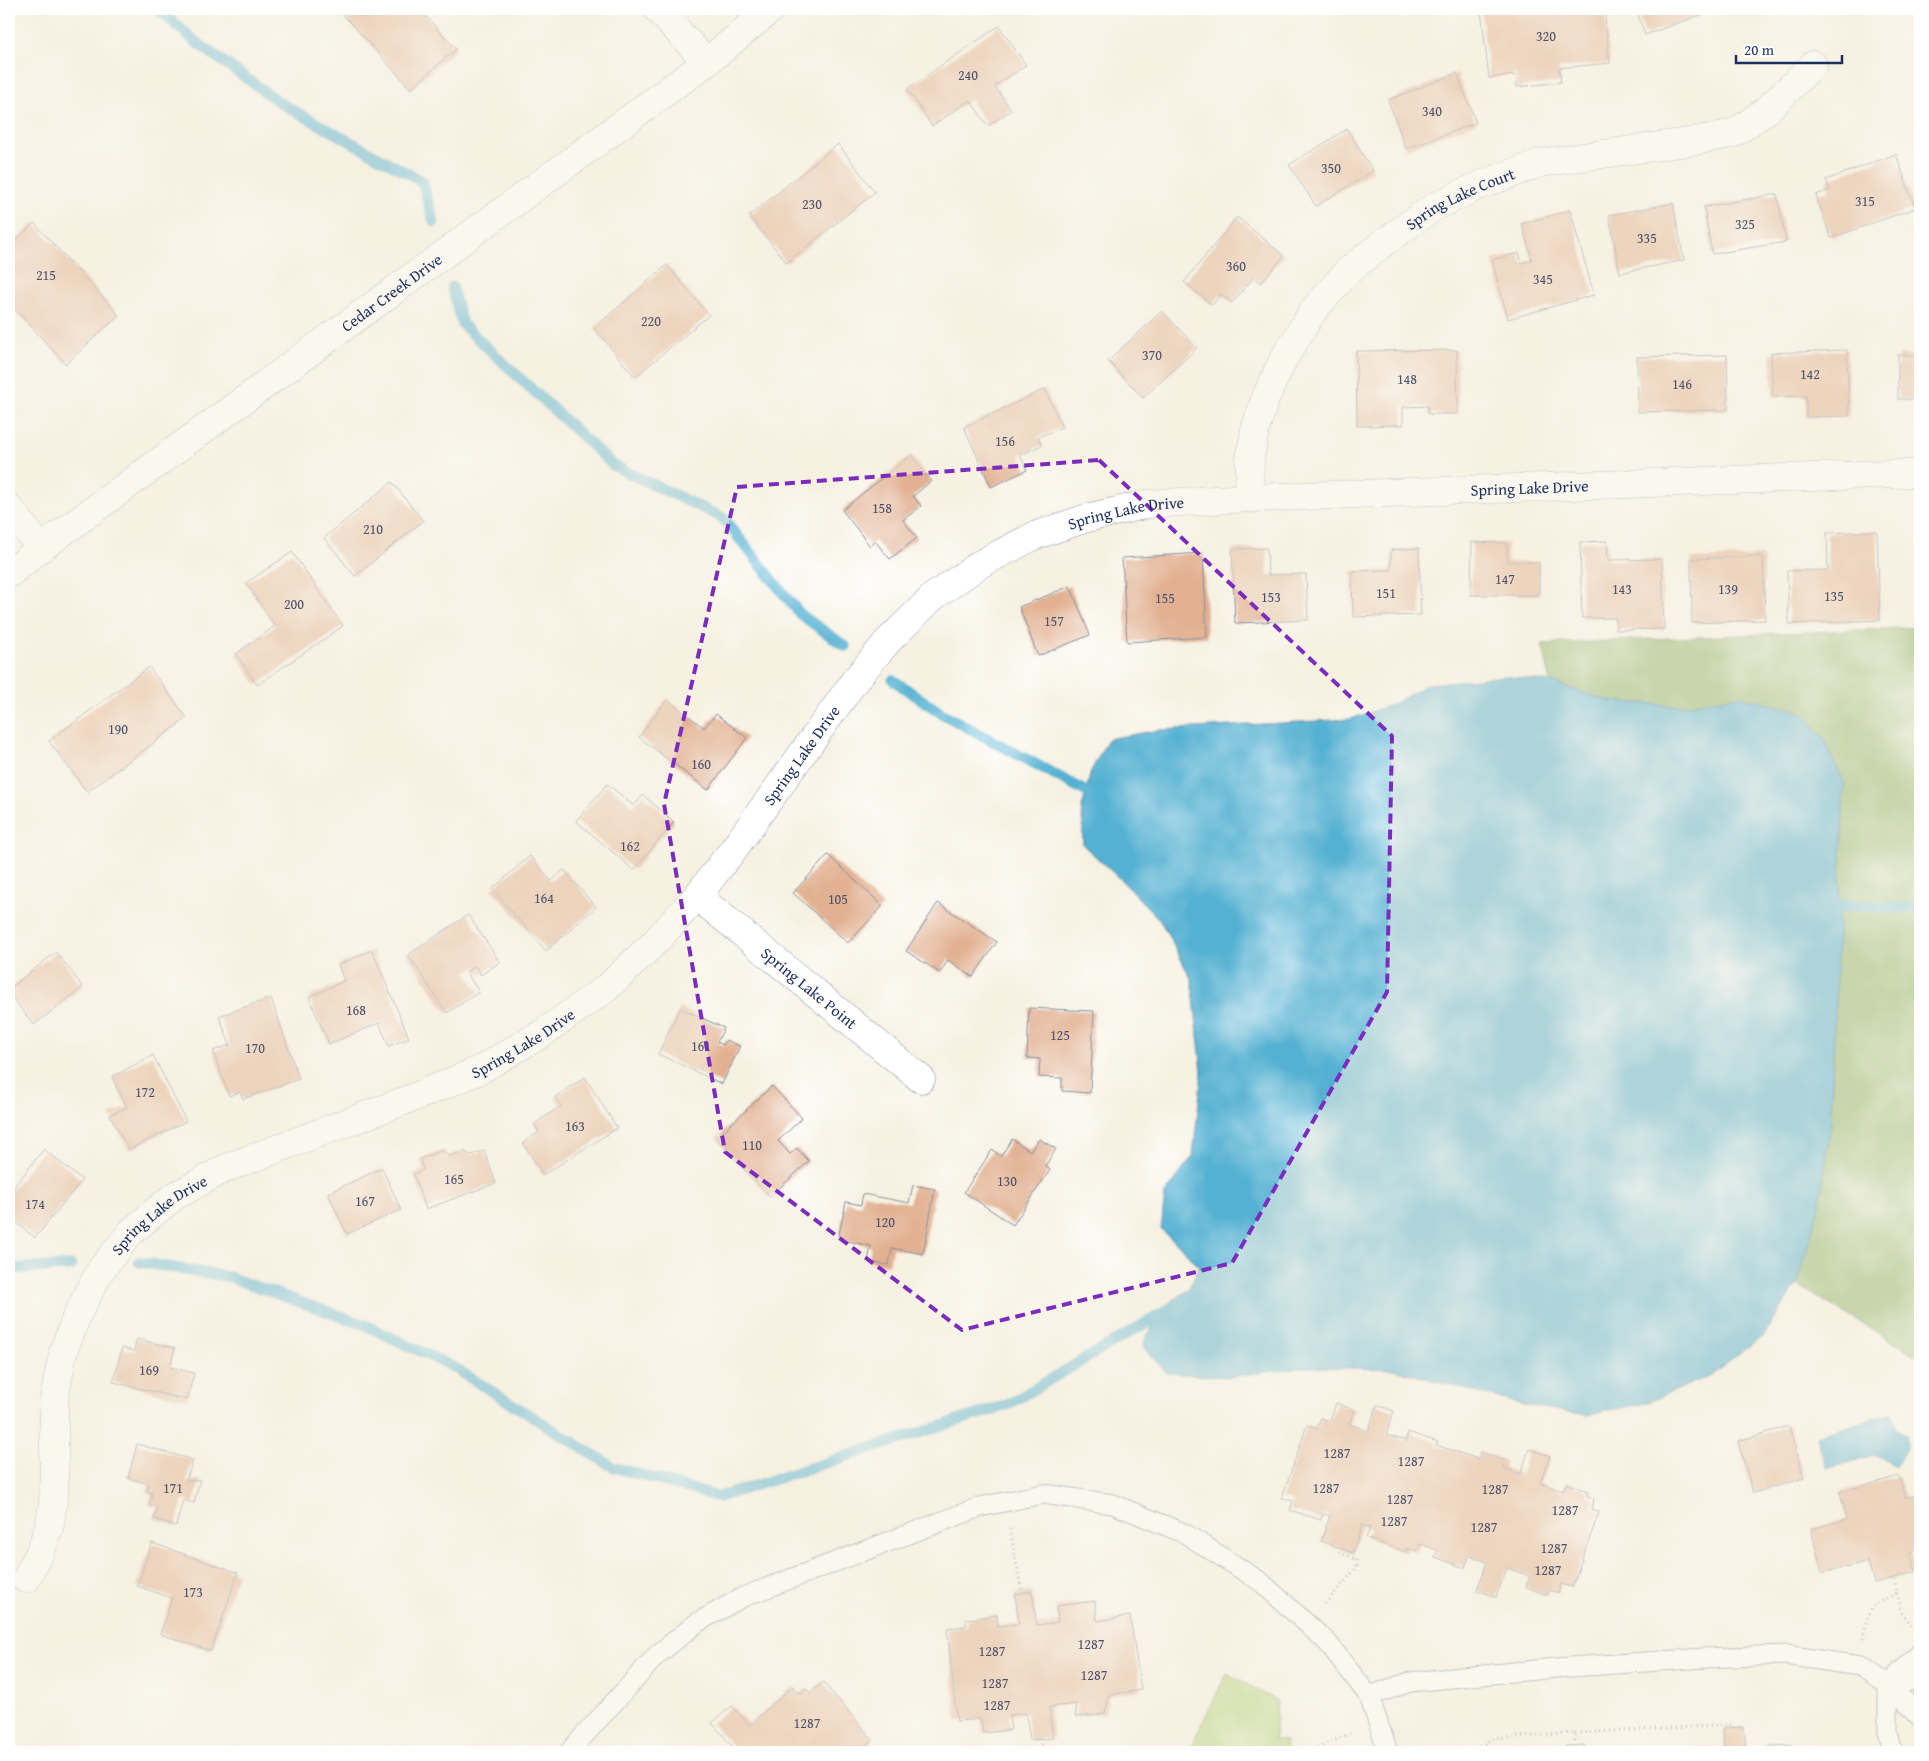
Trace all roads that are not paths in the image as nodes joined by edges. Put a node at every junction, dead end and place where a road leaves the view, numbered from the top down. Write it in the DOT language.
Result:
graph roads {
  1 [pos="657,9"];
  2 [pos="771,9"];
  3 [pos="707,62"];
  4 [pos="1813,65"];
  5 [pos="1920,473"];
  6 [pos="1249,498"];
  7 [pos="9,508"];
  8 [pos="41,548"];
  9 [pos="9,574"];
  10 [pos="697,896"];
  11 [pos="921,1079"];
  12 [pos="26,1580"];
  13 [pos="1920,1652"];
  14 [pos="1920,1680"];
  15 [pos="1888,1684"];
  16 [pos="1369,1696"];
  17 [pos="1920,1699"];
  18 [pos="1920,1717"];
  19 [pos="569,1752"];
  20 [pos="1388,1752"];
  21 [pos="1892,1752"];
  1 -- 3 [label="street"];
  2 -- 3 [label="street, Cedar Creek Drive"];
  3 -- 8 [label="street, Cedar Creek Drive"];
  4 -- 6 [label="street, Spring Lake Court"];
  5 -- 6 [label="street, Spring Lake Drive"];
  6 -- 10 [label="street, Spring Lake Drive"];
  7 -- 8 [label="street"];
  8 -- 9 [label="street, Cedar Creek Drive"];
  10 -- 11 [label="street, Spring Lake Point"];
  10 -- 12 [label="street, Spring Lake Drive"];
  13 -- 15 [label="lane"];
  14 -- 15 [label="lane"];
  15 -- 16 [label="lane"];
  15 -- 17 [label="lane"];
  15 -- 18 [label="lane"];
  15 -- 21 [label="lane"];
  16 -- 19 [label="lane"];
  16 -- 20 [label="lane"];
}
